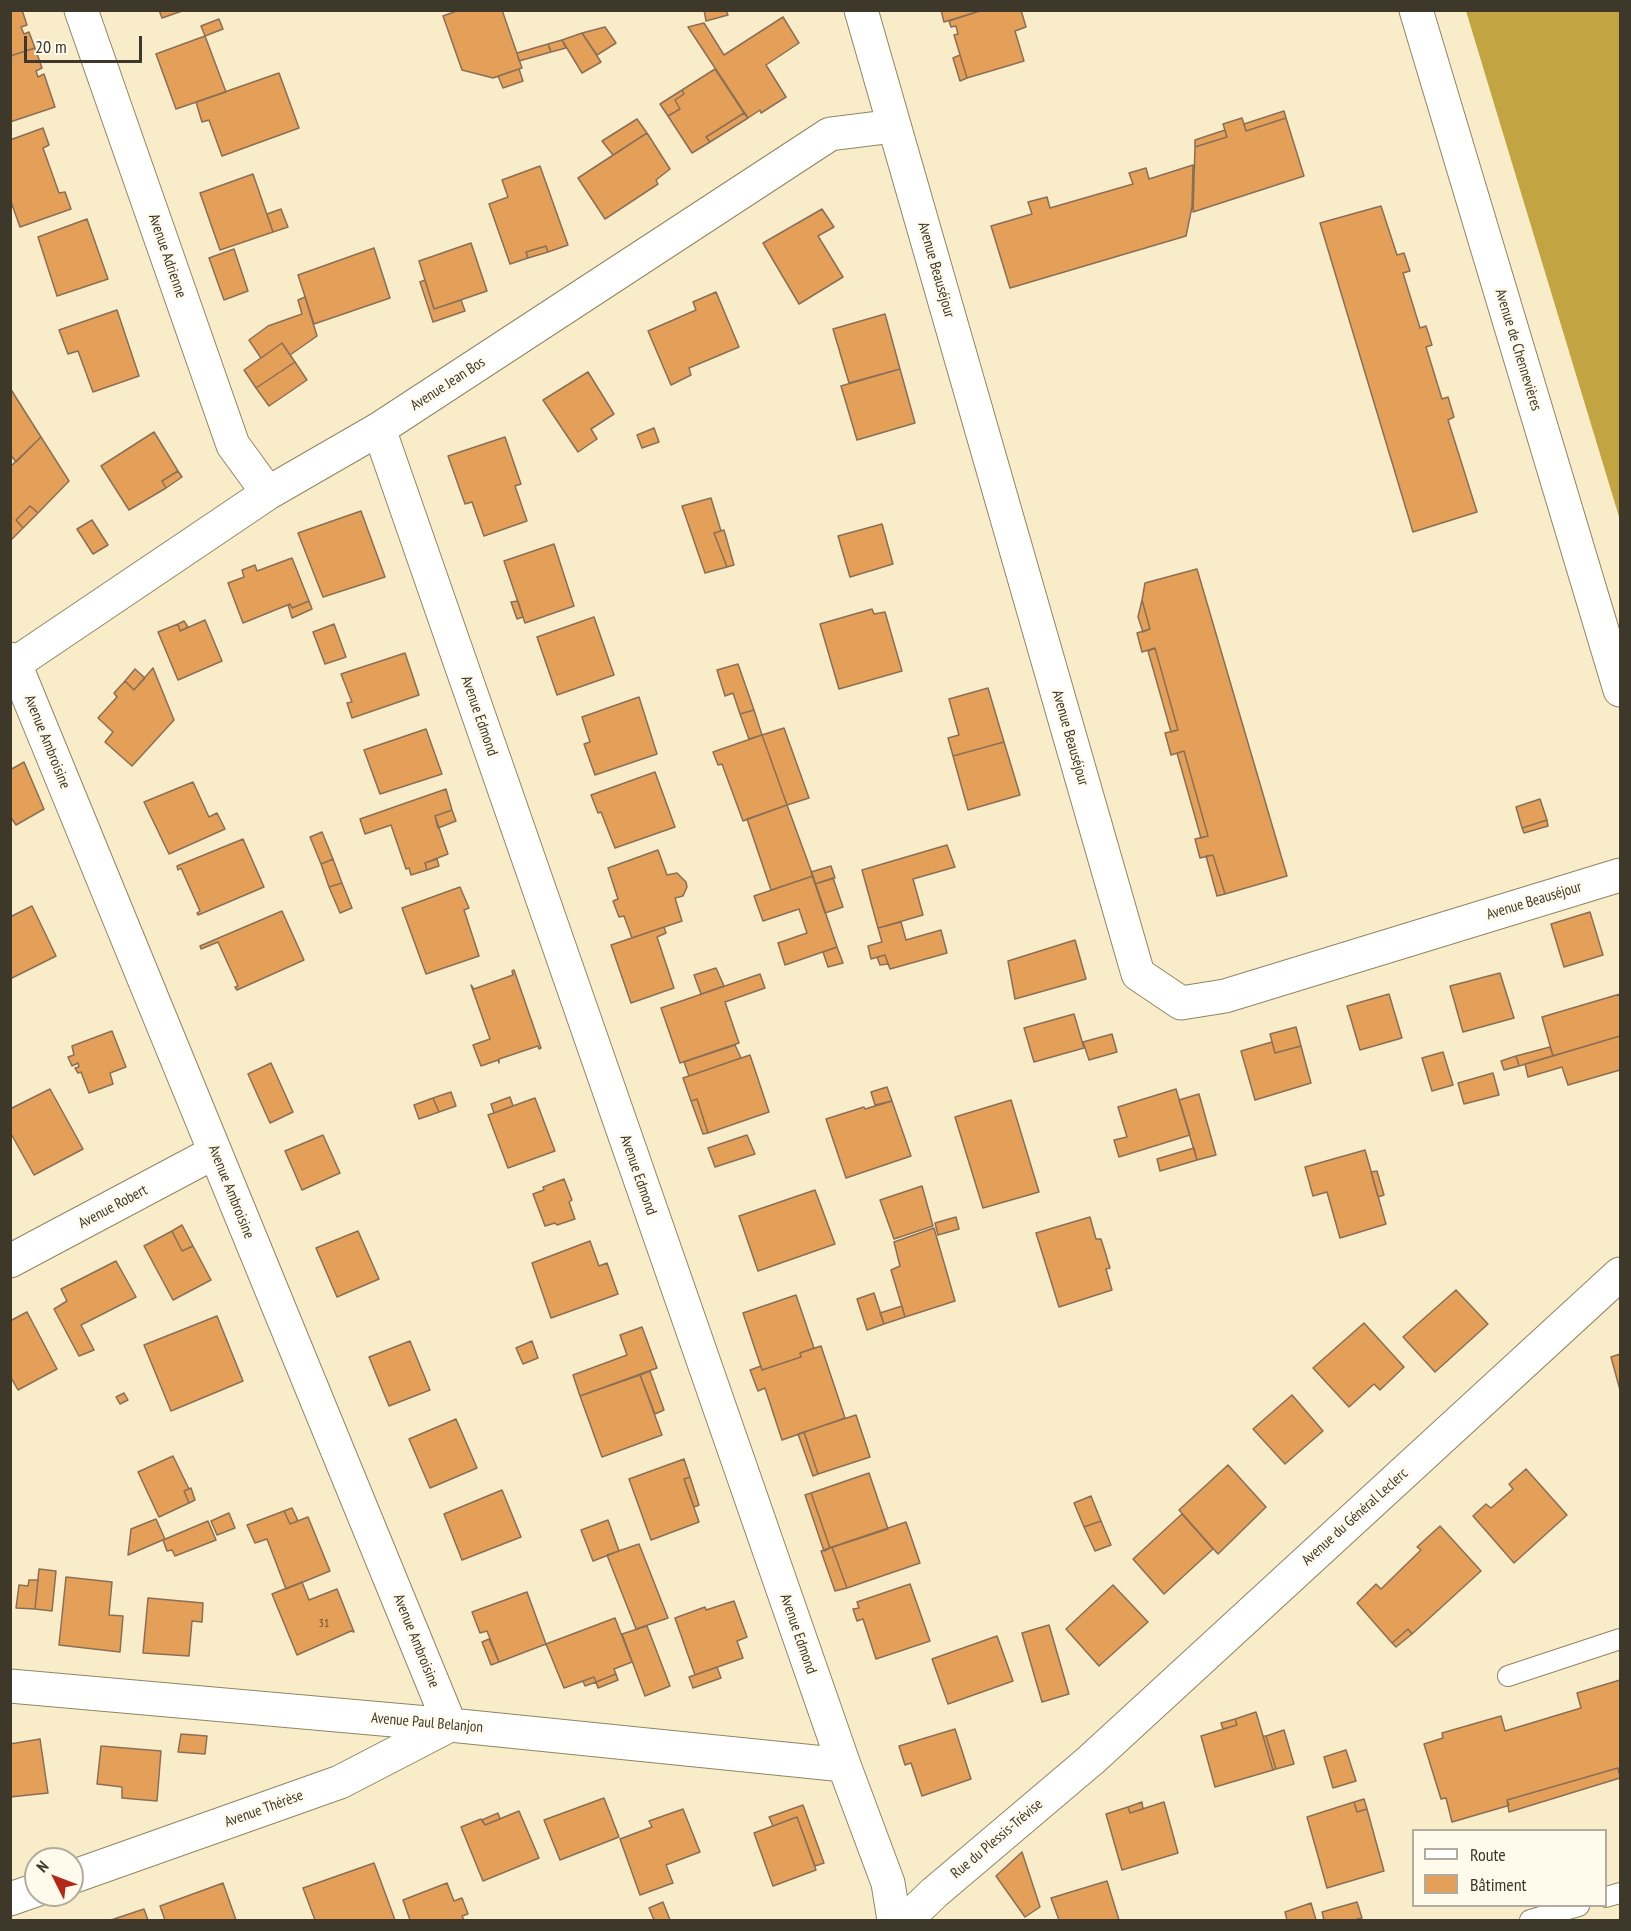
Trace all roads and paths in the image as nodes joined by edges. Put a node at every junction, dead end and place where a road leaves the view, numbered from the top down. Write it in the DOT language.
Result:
graph roads {
  1 [pos="81,10"];
  2 [pos="861,10"];
  3 [pos="1416,10"];
  4 [pos="894,126"];
  5 [pos="379,429"];
  6 [pos="268,493"];
  7 [pos="12,663"];
  8 [pos="1620,690"];
  9 [pos="1620,875"];
  10 [pos="215,1152"];
  11 [pos="10,1261"];
  12 [pos="1620,1274"];
  13 [pos="1620,1639"];
  14 [pos="1508,1676"];
  15 [pos="10,1686"];
  16 [pos="450,1725"];
  17 [pos="1091,1761"];
  18 [pos="844,1765"];
  19 [pos="84,1873"];
  20 [pos="1572,1907"];
  21 [pos="894,1920"];
  22 [pos="906,1920"];
  23 [pos="1530,1920"];
  1 -- 6 [label="street, Avenue Adrienne"];
  2 -- 4 [label="street, Avenue Beauséjour"];
  3 -- 8 [label="street, Avenue de Chennevières"];
  4 -- 5 [label="street, Avenue Jean Bos"];
  4 -- 9 [label="street, Avenue Beauséjour"];
  5 -- 6 [label="street, Avenue Jean Bos"];
  5 -- 18 [label="street, Avenue Edmond"];
  6 -- 7 [label="street, Avenue Jean Bos"];
  7 -- 10 [label="street, Avenue Ambroisine"];
  10 -- 11 [label="street, Avenue Robert"];
  10 -- 16 [label="street, Avenue Ambroisine"];
  12 -- 17 [label="street, Avenue du Général Leclerc"];
  13 -- 14 [label="lane"];
  15 -- 16 [label="street, Avenue Paul Belanjon"];
  16 -- 18 [label="street, Avenue Paul Belanjon"];
  16 -- 19 [label="street, Avenue Thérèse"];
  17 -- 22 [label="street, Rue du Plessis-Trévise"];
  18 -- 21 [label="street, Avenue Edmond"];
  20 -- 23 [label="lane"];
}
